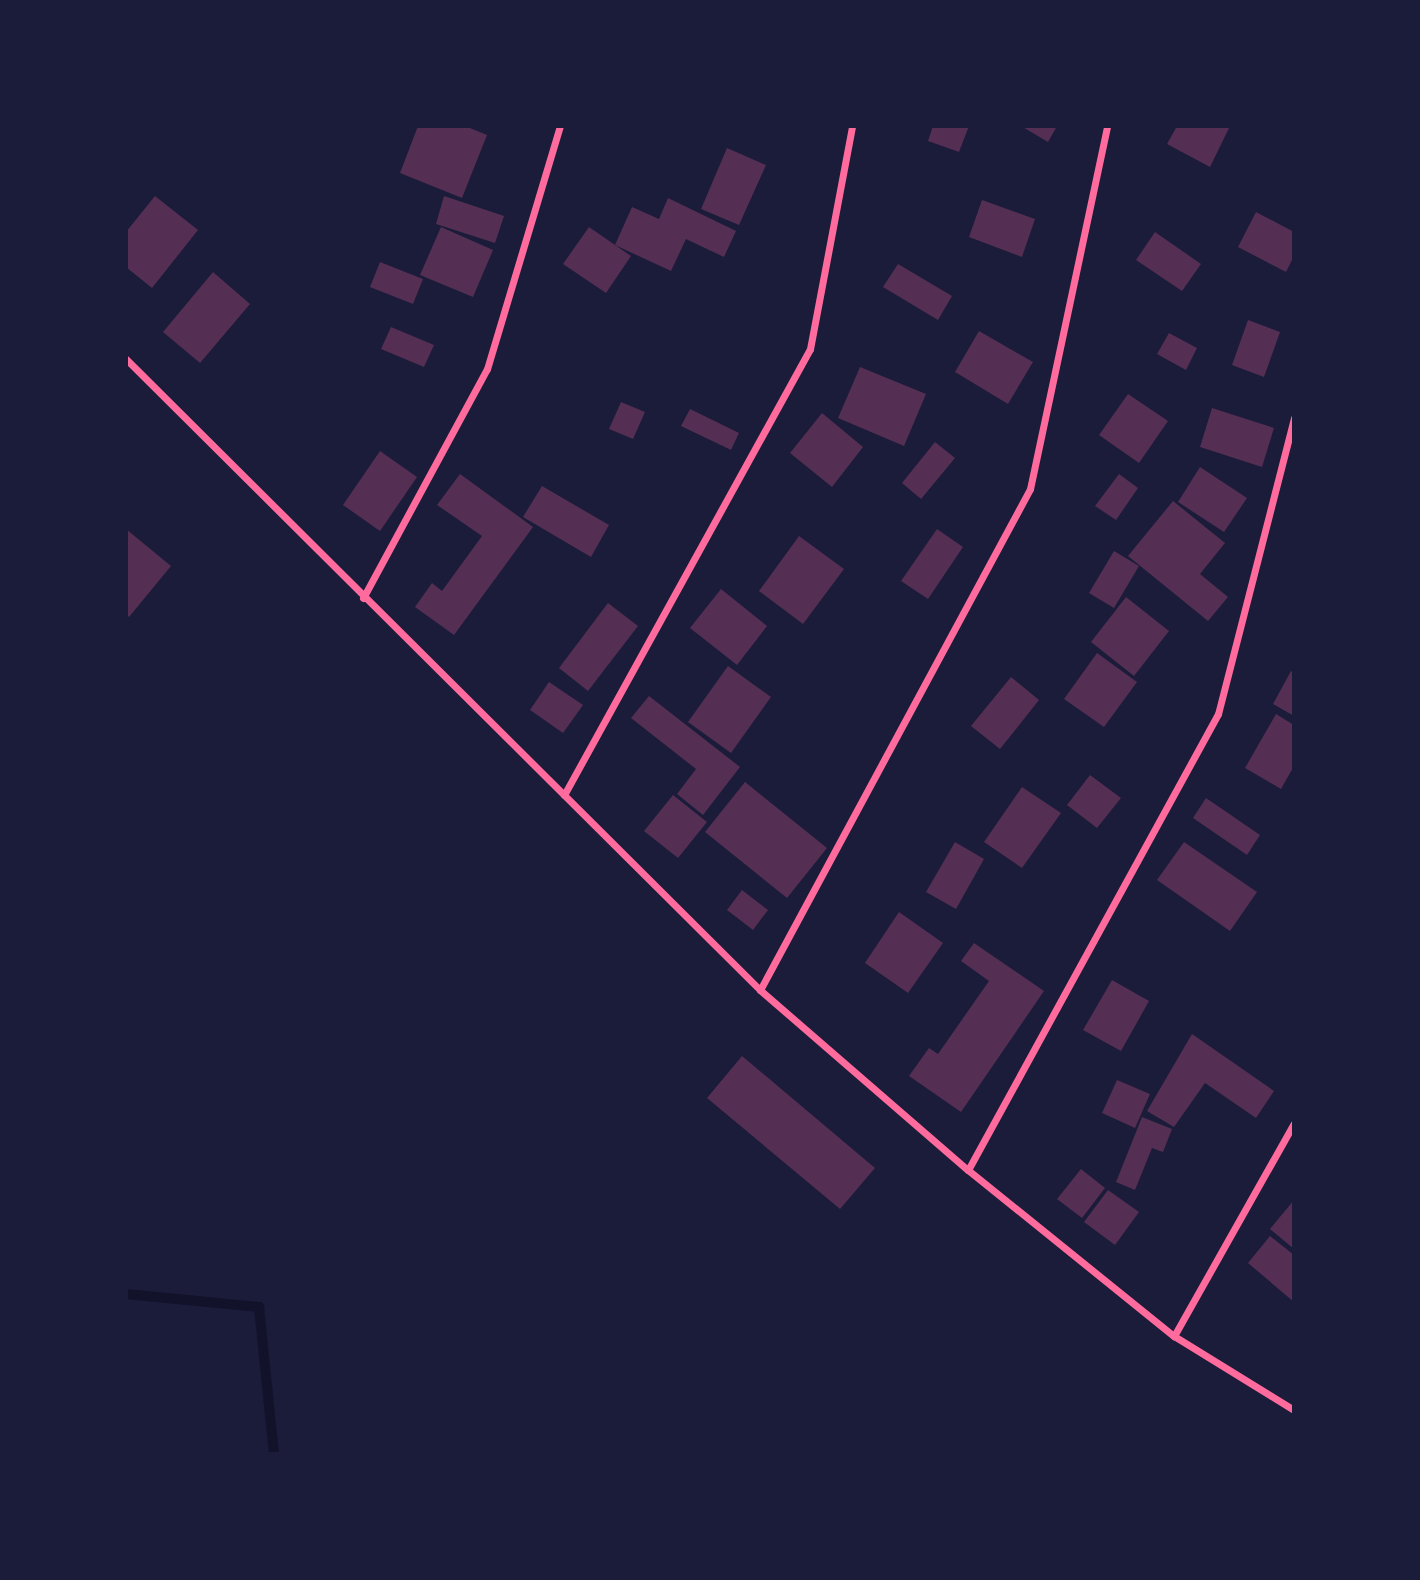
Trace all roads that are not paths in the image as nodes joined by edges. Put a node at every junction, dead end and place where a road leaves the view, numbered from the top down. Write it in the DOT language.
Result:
graph roads {
  1 [pos="560,126"];
  2 [pos="852,126"];
  3 [pos="1107,126"];
  4 [pos="126,359"];
  5 [pos="1294,418"];
  6 [pos="363,598"];
  7 [pos="564,795"];
  8 [pos="760,990"];
  9 [pos="1294,1123"];
  10 [pos="968,1170"];
  11 [pos="1174,1336"];
  12 [pos="1294,1410"];
  1 -- 6 [label="street"];
  2 -- 7 [label="street"];
  3 -- 8 [label="street"];
  4 -- 6 [label="street"];
  5 -- 10 [label="street"];
  6 -- 7 [label="street"];
  7 -- 8 [label="street"];
  8 -- 10 [label="street"];
  9 -- 11 [label="street"];
  10 -- 11 [label="street"];
  11 -- 12 [label="street"];
}
